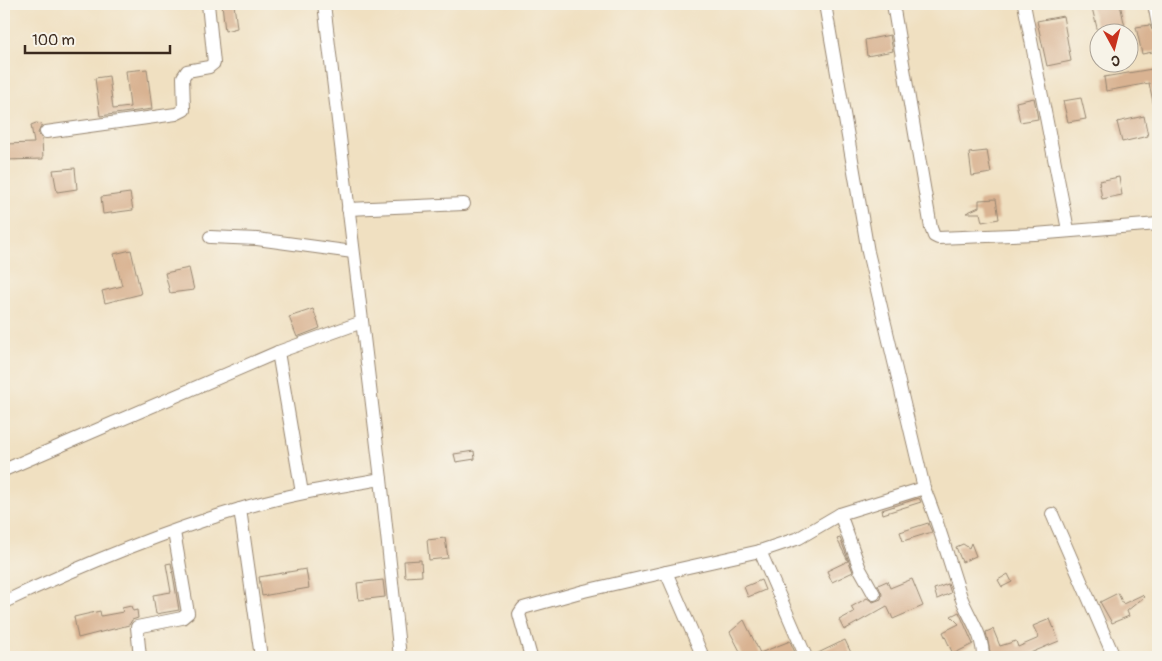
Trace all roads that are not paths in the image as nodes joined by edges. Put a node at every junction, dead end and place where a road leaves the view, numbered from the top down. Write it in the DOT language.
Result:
graph roads {
  1 [pos="208,4"];
  2 [pos="324,4"];
  3 [pos="825,4"];
  4 [pos="893,4"];
  5 [pos="1024,4"];
  6 [pos="1154,4"];
  7 [pos="1158,26"];
  8 [pos="46,132"];
  9 [pos="464,204"];
  10 [pos="348,209"];
  11 [pos="1158,224"];
  12 [pos="1068,230"];
  13 [pos="210,237"];
  14 [pos="352,252"];
  15 [pos="362,322"];
  16 [pos="278,352"];
  17 [pos="4,470"];
  18 [pos="381,479"];
  19 [pos="924,488"];
  20 [pos="302,493"];
  21 [pos="240,509"];
  22 [pos="840,514"];
  23 [pos="1052,514"];
  24 [pos="174,532"];
  25 [pos="760,551"];
  26 [pos="666,572"];
  27 [pos="874,594"];
  28 [pos="4,602"];
  29 [pos="140,657"];
  30 [pos="261,657"];
  31 [pos="400,657"];
  32 [pos="531,657"];
  33 [pos="703,657"];
  34 [pos="806,657"];
  35 [pos="983,657"];
  36 [pos="1114,657"];
  1 -- 8 [label="street"];
  2 -- 10 [label="street"];
  3 -- 19 [label="street"];
  4 -- 12 [label="street"];
  5 -- 12 [label="street"];
  6 -- 7 [label="street"];
  9 -- 10 [label="street"];
  10 -- 14 [label="street"];
  11 -- 12 [label="street"];
  13 -- 14 [label="street"];
  14 -- 15 [label="street"];
  15 -- 16 [label="street"];
  15 -- 18 [label="street"];
  16 -- 17 [label="street"];
  16 -- 20 [label="street"];
  18 -- 20 [label="street"];
  18 -- 31 [label="street"];
  19 -- 22 [label="street"];
  19 -- 35 [label="street"];
  20 -- 21 [label="street"];
  21 -- 24 [label="street"];
  21 -- 30 [label="street"];
  22 -- 25 [label="street"];
  22 -- 27 [label="street"];
  23 -- 36 [label="street"];
  24 -- 28 [label="street"];
  24 -- 29 [label="street"];
  25 -- 26 [label="street"];
  25 -- 34 [label="street"];
  26 -- 32 [label="street"];
  26 -- 33 [label="street"];
}
